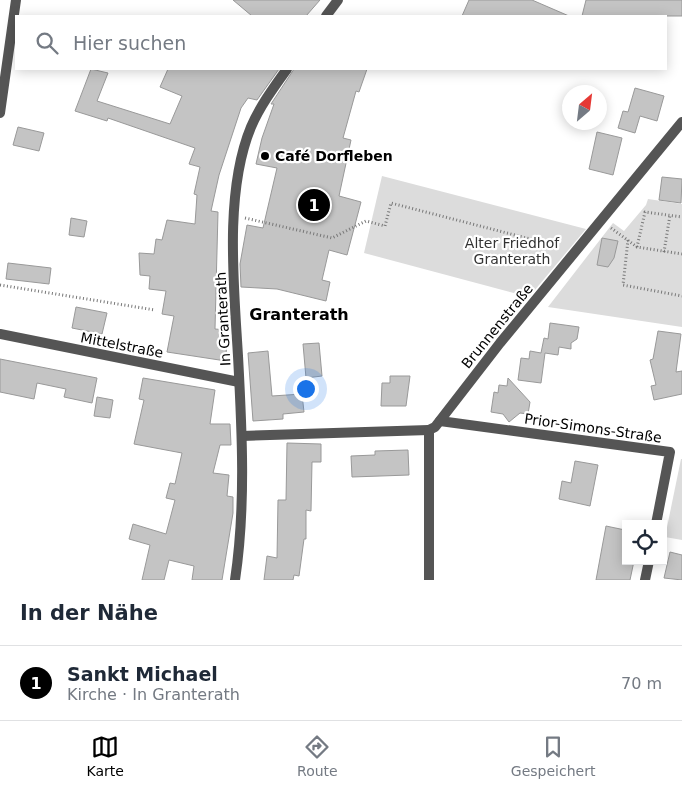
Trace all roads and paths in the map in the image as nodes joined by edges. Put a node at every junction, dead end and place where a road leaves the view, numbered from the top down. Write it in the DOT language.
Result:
graph roads {
  1 [pos="16,0"];
  2 [pos="338,0"];
  3 [pos="327,15"];
  4 [pos="286,70"];
  5 [pos="0,113"];
  6 [pos="682,122"];
  7 [pos="670,215"];
  8 [pos="235,216"];
  9 [pos="682,217"];
  10 [pos="602,221"];
  11 [pos="628,240"];
  12 [pos="638,247"];
  13 [pos="577,251"];
  14 [pos="664,252"];
  15 [pos="682,254"];
  16 [pos="0,285"];
  17 [pos="682,296"];
  18 [pos="155,310"];
  19 [pos="0,334"];
  20 [pos="239,382"];
  21 [pos="440,421"];
  22 [pos="429,430"];
  23 [pos="242,436"];
  24 [pos="657,520"];
  25 [pos="648,565"];
  26 [pos="235,580"];
  27 [pos="429,580"];
  28 [pos="645,580"];
  1 -- 5 [label="street"];
  2 -- 3 [label="street"];
  4 -- 8 [label="street, In Granterath"];
  6 -- 10 [label="street, Brunnenstraße"];
  7 -- 9 [label="path"];
  7 -- 12 [label="path"];
  7 -- 14 [label="path"];
  8 -- 13 [label="path"];
  8 -- 20 [label="street, In Granterath"];
  10 -- 11 [label="path"];
  10 -- 13 [label="street, Brunnenstraße"];
  11 -- 12 [label="path"];
  11 -- 17 [label="path"];
  12 -- 14 [label="path"];
  13 -- 21 [label="street, Brunnenstraße"];
  14 -- 15 [label="path"];
  16 -- 18 [label="path"];
  19 -- 20 [label="street, Mittelstraße"];
  20 -- 23 [label="street, In Granterath"];
  21 -- 22 [label="street, Brunnenstraße"];
  21 -- 24 [label="street, Prior-Simons-Straße"];
  22 -- 23 [label="street"];
  22 -- 27 [label="street"];
  23 -- 26 [label="street, In Granterath"];
  25 -- 28 [label="street"];
}
